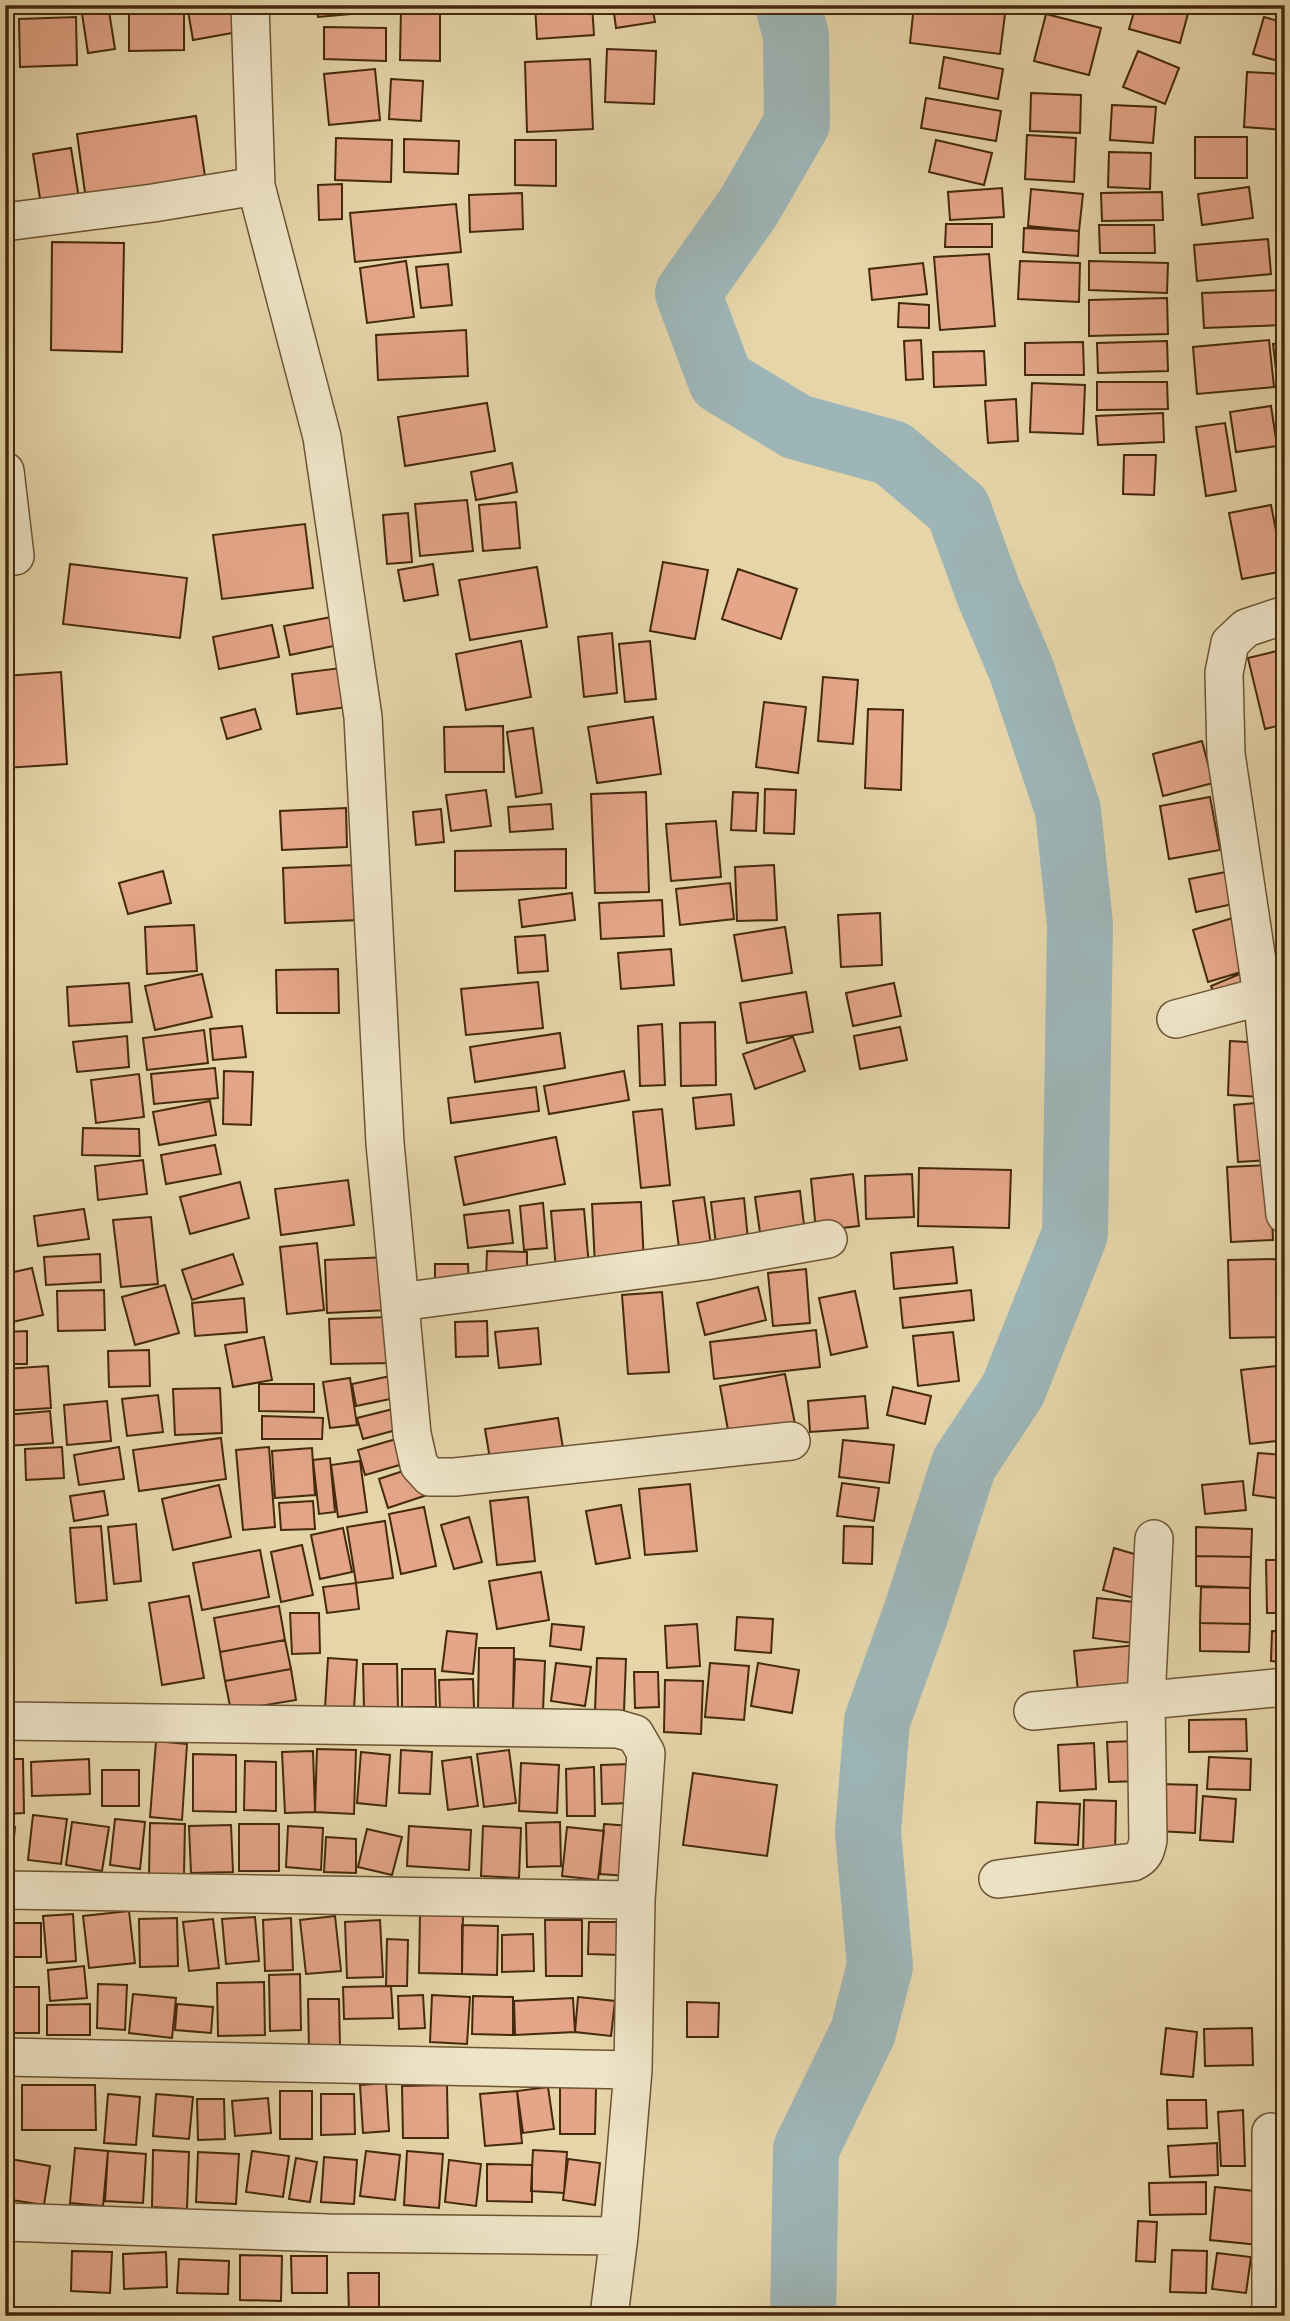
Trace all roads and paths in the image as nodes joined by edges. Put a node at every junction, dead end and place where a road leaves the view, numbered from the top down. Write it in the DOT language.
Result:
graph roads {
  1 [pos="250,5"];
  2 [pos="256,186"];
  3 [pos="5,222"];
  4 [pos="5,471"];
  5 [pos="15,556"];
  6 [pos="1285,615"];
  7 [pos="1274,992"];
  8 [pos="1176,1019"];
  9 [pos="1285,1214"];
  10 [pos="828,1238"];
  11 [pos="400,1302"];
  12 [pos="791,1441"];
  13 [pos="1154,1539"];
  14 [pos="1285,1687"];
  15 [pos="1146,1700"];
  16 [pos="1033,1711"];
  17 [pos="5,1721"];
  18 [pos="998,1879"];
  19 [pos="5,1890"];
  20 [pos="636,1900"];
  21 [pos="5,2057"];
  22 [pos="632,2070"];
  23 [pos="1271,2132"];
  24 [pos="5,2222"];
  25 [pos="619,2236"];
  26 [pos="609,2316"];
  27 [pos="1271,2316"];
  1 -- 2 [label="street"];
  2 -- 3 [label="street"];
  2 -- 11 [label="street"];
  4 -- 5 [label="street"];
  6 -- 7 [label="street"];
  7 -- 8 [label="street"];
  7 -- 9 [label="street"];
  10 -- 11 [label="street"];
  11 -- 12 [label="street"];
  13 -- 15 [label="street"];
  14 -- 15 [label="street"];
  15 -- 16 [label="street"];
  15 -- 18 [label="street"];
  17 -- 20 [label="street"];
  19 -- 20 [label="street"];
  20 -- 22 [label="street"];
  21 -- 22 [label="street"];
  22 -- 25 [label="street"];
  23 -- 27 [label="street"];
  24 -- 25 [label="street"];
  25 -- 26 [label="street"];
}
